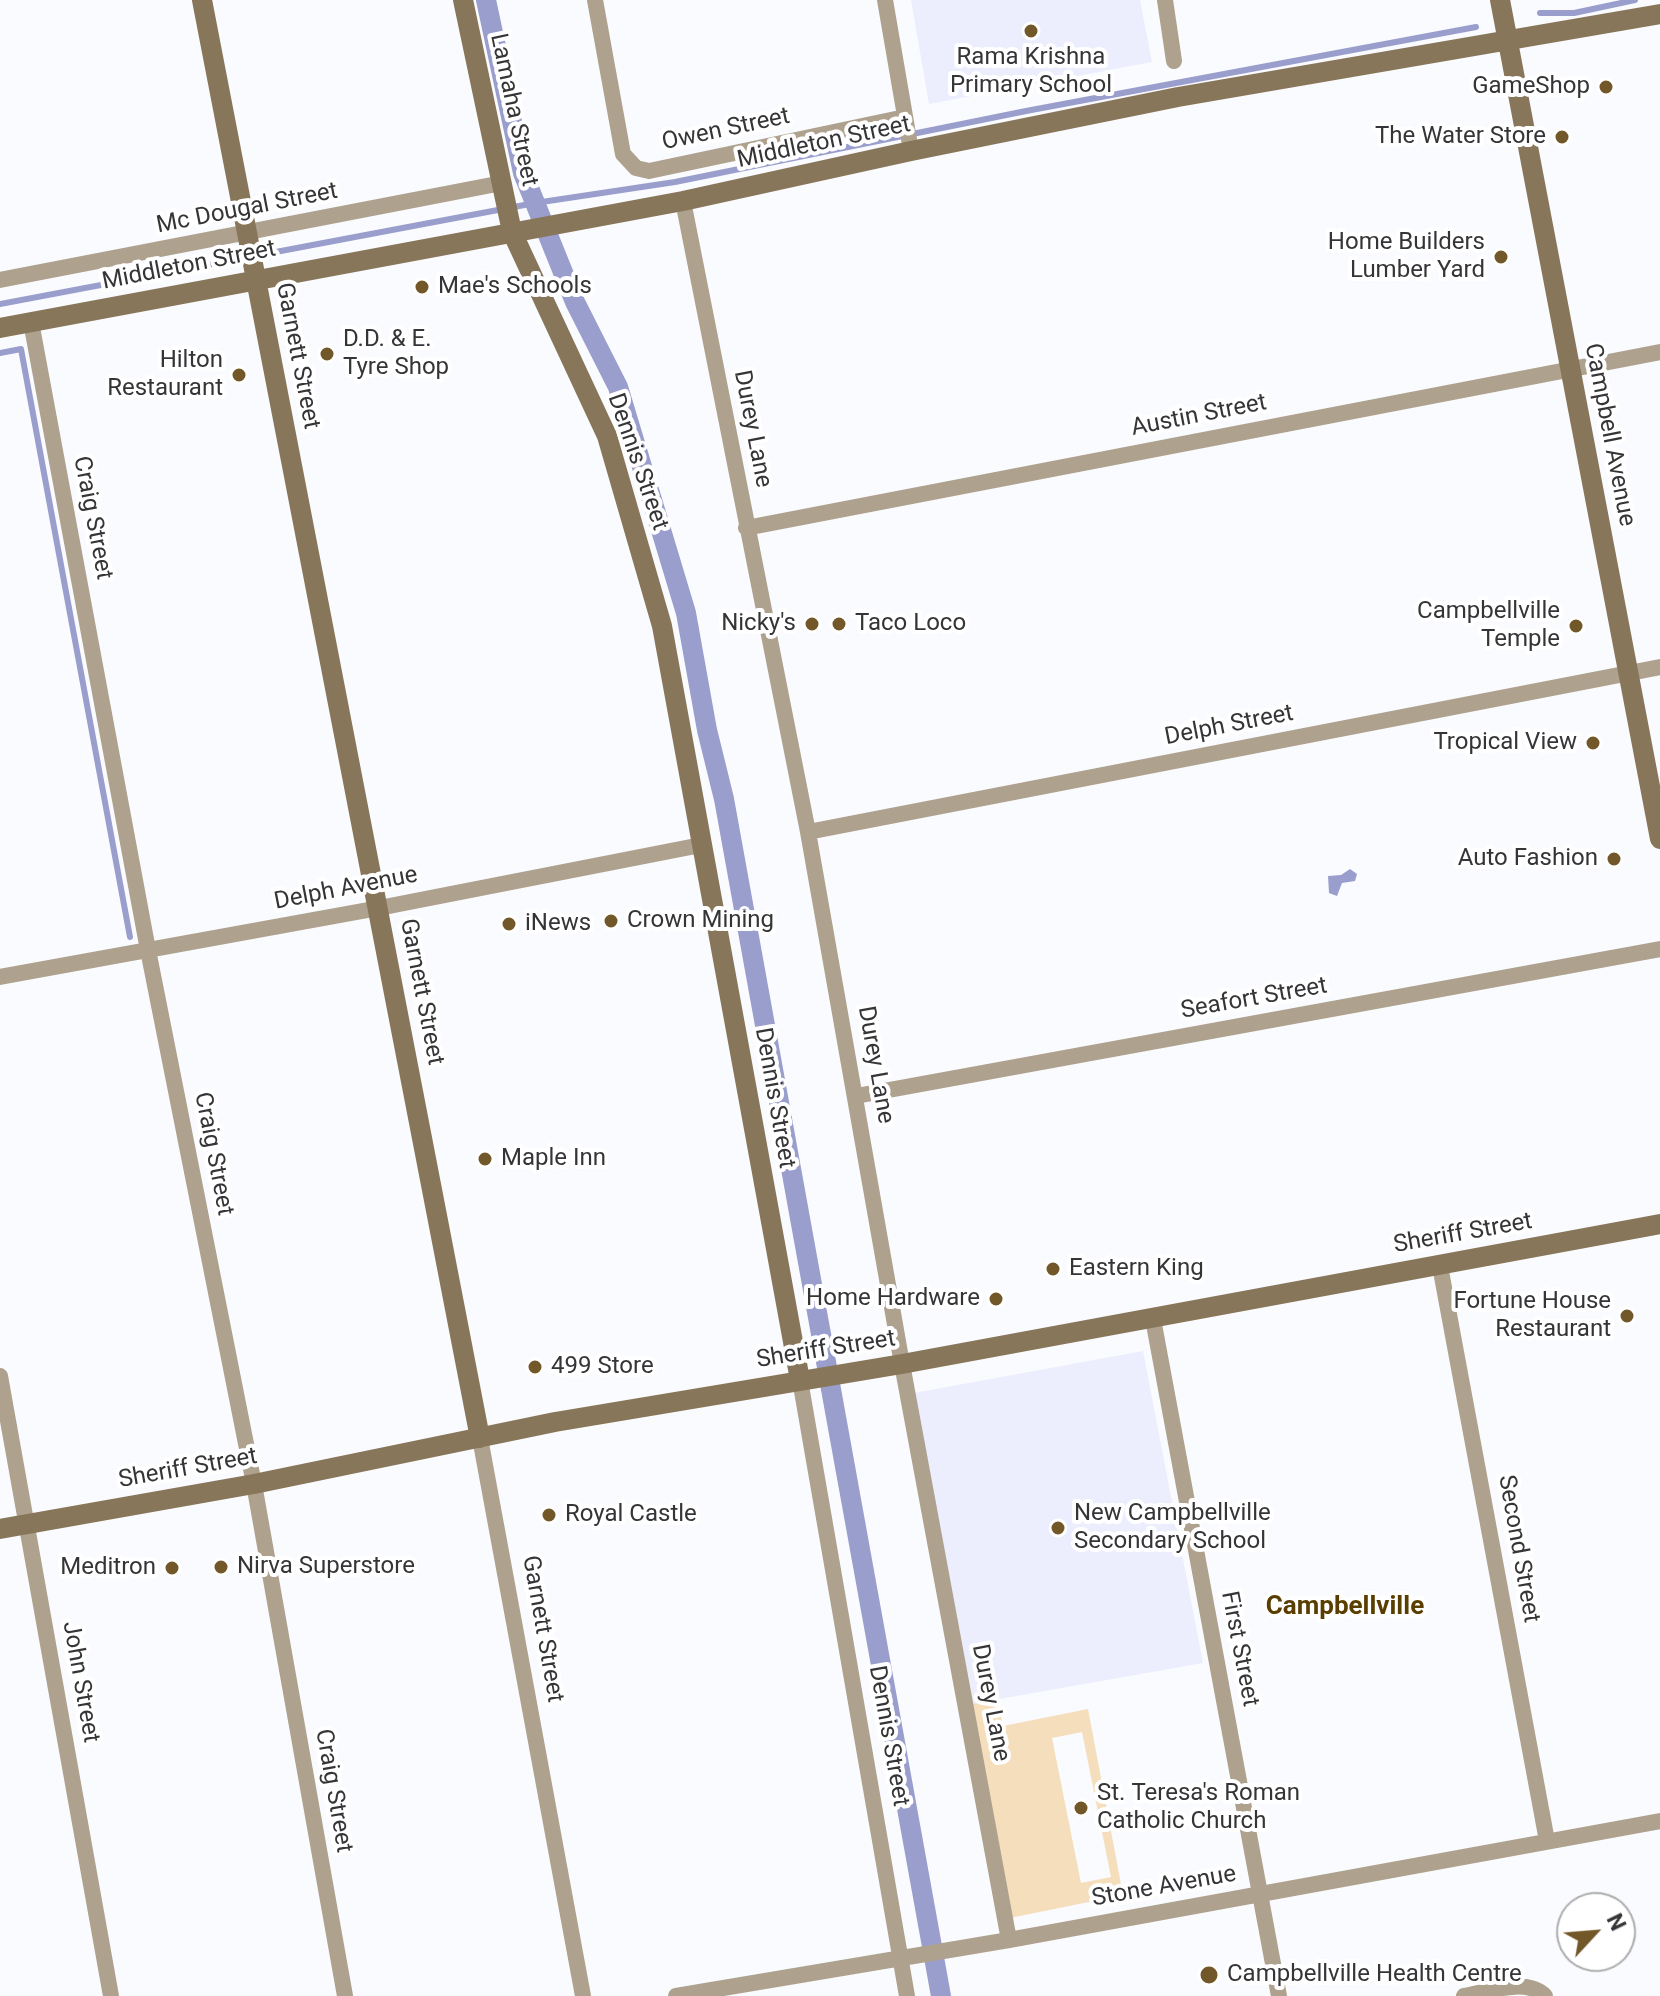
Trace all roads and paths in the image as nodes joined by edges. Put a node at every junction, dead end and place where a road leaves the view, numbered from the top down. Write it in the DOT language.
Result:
graph roads {
  1 [pos="202,0"];
  2 [pos="463,0"];
  3 [pos="595,0"];
  4 [pos="885,0"];
  5 [pos="1165,0"];
  6 [pos="1500,0"];
  7 [pos="1660,14"];
  8 [pos="1508,41"];
  9 [pos="1174,61"];
  10 [pos="905,117"];
  11 [pos="911,151"];
  12 [pos="503,187"];
  13 [pos="683,201"];
  14 [pos="518,228"];
  15 [pos="248,234"];
  16 [pos="256,279"];
  17 [pos="0,280"];
  18 [pos="31,322"];
  19 [pos="0,328"];
  20 [pos="1660,352"];
  21 [pos="1570,369"];
  22 [pos="746,528"];
  23 [pos="1660,667"];
  24 [pos="1629,674"];
  25 [pos="808,832"];
  26 [pos="1660,839"];
  27 [pos="701,845"];
  28 [pos="379,908"];
  29 [pos="1660,949"];
  30 [pos="148,950"];
  31 [pos="0,977"];
  32 [pos="856,1096"];
  33 [pos="1660,1224"];
  34 [pos="1440,1266"];
  35 [pos="1153,1319"];
  36 [pos="902,1364"];
  37 [pos="0,1376"];
  38 [pos="800,1380"];
  39 [pos="480,1438"];
  40 [pos="254,1484"];
  41 [pos="28,1524"];
  42 [pos="0,1529"];
  43 [pos="1660,1821"];
  44 [pos="1547,1841"];
  45 [pos="1260,1894"];
  46 [pos="1009,1940"];
  47 [pos="901,1957"];
  48 [pos="111,1996"];
  49 [pos="345,1996"];
  50 [pos="583,1996"];
  51 [pos="676,1996"];
  52 [pos="907,1996"];
  53 [pos="1279,1996"];
  54 [pos="1464,1996"];
  55 [pos="1545,1996"];
  1 -- 15 [label="street, Garnett Street"];
  2 -- 12 [label="street, Lamaha Street"];
  3 -- 10 [label="street, Owen Street"];
  4 -- 10 [label="street"];
  5 -- 9 [label="street"];
  6 -- 8 [label="street, Campbell Avenue"];
  7 -- 8 [label="street, Middleton Street"];
  8 -- 11 [label="street, Middleton Street"];
  8 -- 21 [label="street, Campbell Avenue"];
  10 -- 11 [label="street"];
  11 -- 13 [label="street, Middleton Street"];
  12 -- 14 [label="street, Lamaha Street"];
  12 -- 15 [label="street, Mc Dougal Street"];
  13 -- 14 [label="street, Middleton Street"];
  13 -- 22 [label="street, Durey Lane"];
  14 -- 16 [label="street, Middleton Street"];
  14 -- 27 [label="street, Dennis Street"];
  15 -- 16 [label="street, Garnett Street"];
  15 -- 17 [label="street, Mc Dougal Street"];
  16 -- 18 [label="street, Middleton Street"];
  16 -- 28 [label="street, Garnett Street"];
  18 -- 19 [label="street, Middleton Street"];
  18 -- 30 [label="street, Craig Street"];
  20 -- 21 [label="street, Austin Street"];
  21 -- 22 [label="street, Austin Street"];
  21 -- 24 [label="street, Campbell Avenue"];
  22 -- 25 [label="street, Durey Lane"];
  23 -- 24 [label="street, Delph Street"];
  24 -- 25 [label="street, Delph Street"];
  24 -- 26 [label="street, Campbell Avenue"];
  25 -- 32 [label="street, Durey Lane"];
  27 -- 28 [label="street, Delph Avenue"];
  27 -- 38 [label="street, Dennis Street"];
  28 -- 30 [label="street, Delph Avenue"];
  28 -- 39 [label="street, Garnett Street"];
  29 -- 32 [label="street, Seafort Street"];
  30 -- 31 [label="street, Delph Avenue"];
  30 -- 40 [label="street, Craig Street"];
  32 -- 36 [label="street, Durey Lane"];
  33 -- 34 [label="street, Sheriff Street"];
  34 -- 35 [label="street, Sheriff Street"];
  34 -- 44 [label="street, Second Street"];
  35 -- 36 [label="street, Sheriff Street"];
  35 -- 45 [label="street, First Street"];
  36 -- 38 [label="street, Sheriff Street"];
  36 -- 46 [label="street, Durey Lane"];
  37 -- 41 [label="street, John Street"];
  38 -- 39 [label="street, Sheriff Street"];
  38 -- 47 [label="street, Dennis Street"];
  39 -- 40 [label="street, Sheriff Street"];
  39 -- 50 [label="street, Garnett Street"];
  40 -- 41 [label="street, Sheriff Street"];
  40 -- 49 [label="street, Craig Street"];
  41 -- 42 [label="street, Sheriff Street"];
  41 -- 48 [label="street, John Street"];
  43 -- 44 [label="street, Stone Avenue"];
  44 -- 45 [label="street, Stone Avenue"];
  45 -- 46 [label="street, Stone Avenue"];
  45 -- 53 [label="street, First Street"];
  46 -- 47 [label="street, Stone Avenue"];
  47 -- 51 [label="street, Stone Avenue"];
  47 -- 52 [label="street, Dennis Street"];
  54 -- 55 [label="street"];
}
